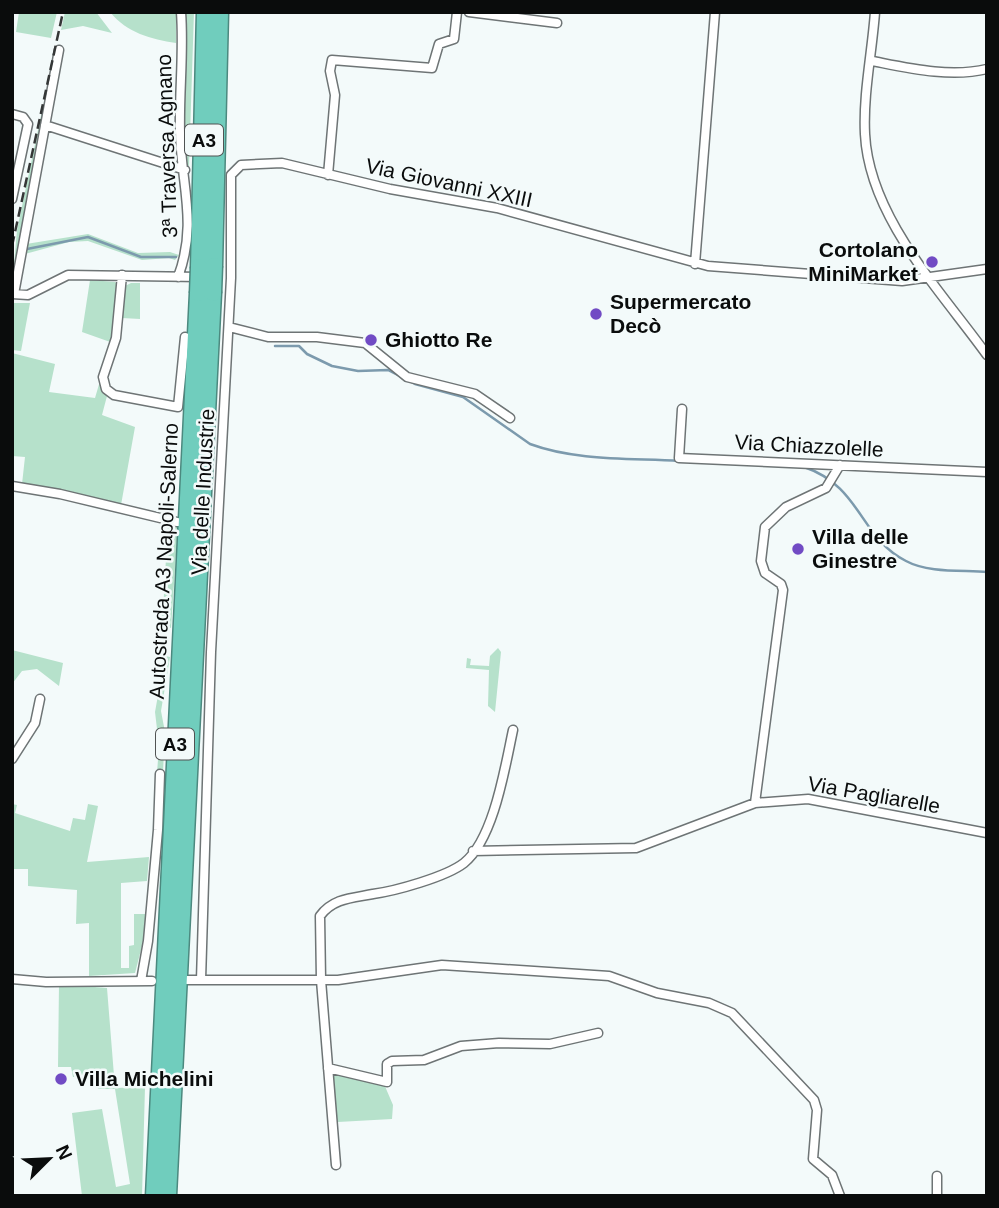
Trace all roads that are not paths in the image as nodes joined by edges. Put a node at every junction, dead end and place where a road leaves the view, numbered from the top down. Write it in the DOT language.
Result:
graph roads {
  1 [pos="181,12"];
  2 [pos="205,12"];
  3 [pos="220,12"];
  4 [pos="457,12"];
  5 [pos="469,12"];
  6 [pos="715,12"];
  7 [pos="875,12"];
  8 [pos="557,23"];
  9 [pos="59,50"];
  10 [pos="872,61"];
  11 [pos="987,69"];
  12 [pos="12,114"];
  13 [pos="45,125"];
  14 [pos="185,170"];
  15 [pos="328,175"];
  16 [pos="12,199"];
  17 [pos="695,264"];
  18 [pos="207,266"];
  19 [pos="987,269"];
  20 [pos="122,275"];
  21 [pos="178,277"];
  22 [pos="231,278"];
  23 [pos="931,278"];
  24 [pos="205,293"];
  25 [pos="13,294"];
  26 [pos="229,327"];
  27 [pos="185,337"];
  28 [pos="987,355"];
  29 [pos="682,409"];
  30 [pos="510,418"];
  31 [pos="840,464"];
  32 [pos="987,472"];
  33 [pos="12,486"];
  34 [pos="177,522"];
  35 [pos="40,699"];
  36 [pos="513,730"];
  37 [pos="12,759"];
  38 [pos="160,774"];
  39 [pos="755,803"];
  40 [pos="987,833"];
  41 [pos="473,851"];
  42 [pos="12,979"];
  43 [pos="201,979"];
  44 [pos="187,980"];
  45 [pos="321,980"];
  46 [pos="141,981"];
  47 [pos="152,981"];
  48 [pos="598,1033"];
  49 [pos="328,1068"];
  50 [pos="336,1166"];
  51 [pos="937,1177"];
  52 [pos="154,1196"];
  53 [pos="168,1196"];
  54 [pos="840,1196"];
  55 [pos="937,1196"];
  1 -- 14 [label="street, 3ª Traversa Agnano"];
  2 -- 18 [label="highway, Autostrada A3 Napoli-Salerno / A3"];
  3 -- 18 [label="highway, Autostrada A3 Napoli-Salerno / A3"];
  4 -- 15 [label="street"];
  5 -- 8 [label="street"];
  6 -- 17 [label="street"];
  7 -- 10 [label="street"];
  9 -- 13 [label="street"];
  10 -- 11 [label="street"];
  10 -- 23 [label="street"];
  12 -- 16 [label="street"];
  13 -- 14 [label="street"];
  13 -- 25 [label="street"];
  14 -- 21 [label="street, 3ª Traversa Agnano"];
  15 -- 17 [label="street, Via Giovanni XXIII"];
  15 -- 22 [label="street, Via Giovanni XXIII"];
  17 -- 23 [label="street, Via Giovanni XXIII"];
  18 -- 24 [label="highway, Autostrada A3 Napoli-Salerno / A3, bridge"];
  19 -- 23 [label="street, Via Giovanni XXIII"];
  20 -- 21 [label="street"];
  20 -- 25 [label="street"];
  20 -- 27 [label="street"];
  21 -- 22 [label="street"];
  22 -- 26 [label="street, Via delle Industrie"];
  23 -- 28 [label="street"];
  24 -- 52 [label="highway, Autostrada A3 Napoli-Salerno / A3"];
  24 -- 53 [label="highway, Autostrada A3 Napoli-Salerno / A3"];
  26 -- 30 [label="street"];
  26 -- 43 [label="street, Via delle Industrie"];
  29 -- 31 [label="street, Via Chiazzolelle"];
  31 -- 32 [label="street, Via Chiazzolelle"];
  31 -- 39 [label="street"];
  33 -- 34 [label="street"];
  35 -- 37 [label="street"];
  36 -- 41 [label="street"];
  38 -- 46 [label="street"];
  39 -- 40 [label="street, Via Pagliarelle"];
  39 -- 41 [label="street, Via Pagliarelle"];
  41 -- 45 [label="street"];
  42 -- 46 [label="street"];
  43 -- 44 [label="street"];
  43 -- 45 [label="street"];
  45 -- 49 [label="street"];
  45 -- 54 [label="street"];
  46 -- 47 [label="street"];
  48 -- 49 [label="street"];
  49 -- 50 [label="street"];
  51 -- 55 [label="street"];
}
